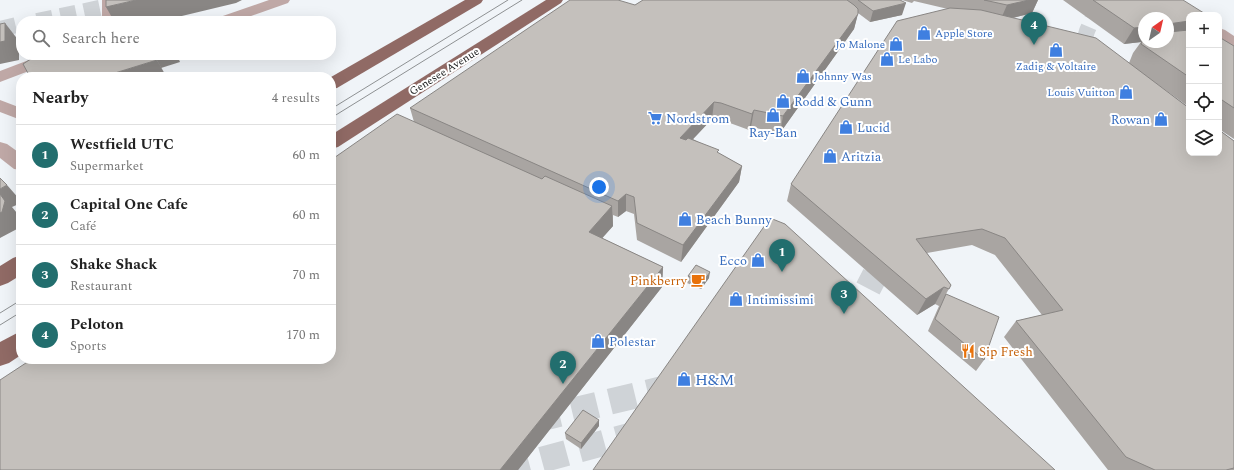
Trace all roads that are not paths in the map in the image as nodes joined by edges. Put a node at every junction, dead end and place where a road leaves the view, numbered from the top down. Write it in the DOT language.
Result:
graph roads {
  1 [pos="109,0"];
  2 [pos="283,0"];
  3 [pos="476,0"];
  4 [pos="556,0"];
  5 [pos="110,16"];
  6 [pos="237,16"];
  7 [pos="1222,35"];
  8 [pos="1234,42"];
  9 [pos="44,60"];
  10 [pos="0,77"];
  11 [pos="336,81"];
  12 [pos="0,105"];
  13 [pos="16,113"];
  14 [pos="336,140"];
  15 [pos="0,148"];
  16 [pos="16,160"];
  17 [pos="16,267"];
  18 [pos="0,277"];
  19 [pos="16,345"];
  20 [pos="0,355"];
  1 -- 5 [label="street"];
  2 -- 6 [label="street"];
  3 -- 11 [label="main road"];
  4 -- 14 [label="main road, Genesee Avenue"];
  7 -- 8 [label="street"];
  9 -- 10 [label="street"];
  12 -- 13 [label="street"];
  15 -- 16 [label="street"];
  17 -- 18 [label="main road"];
  19 -- 20 [label="main road"];
}
